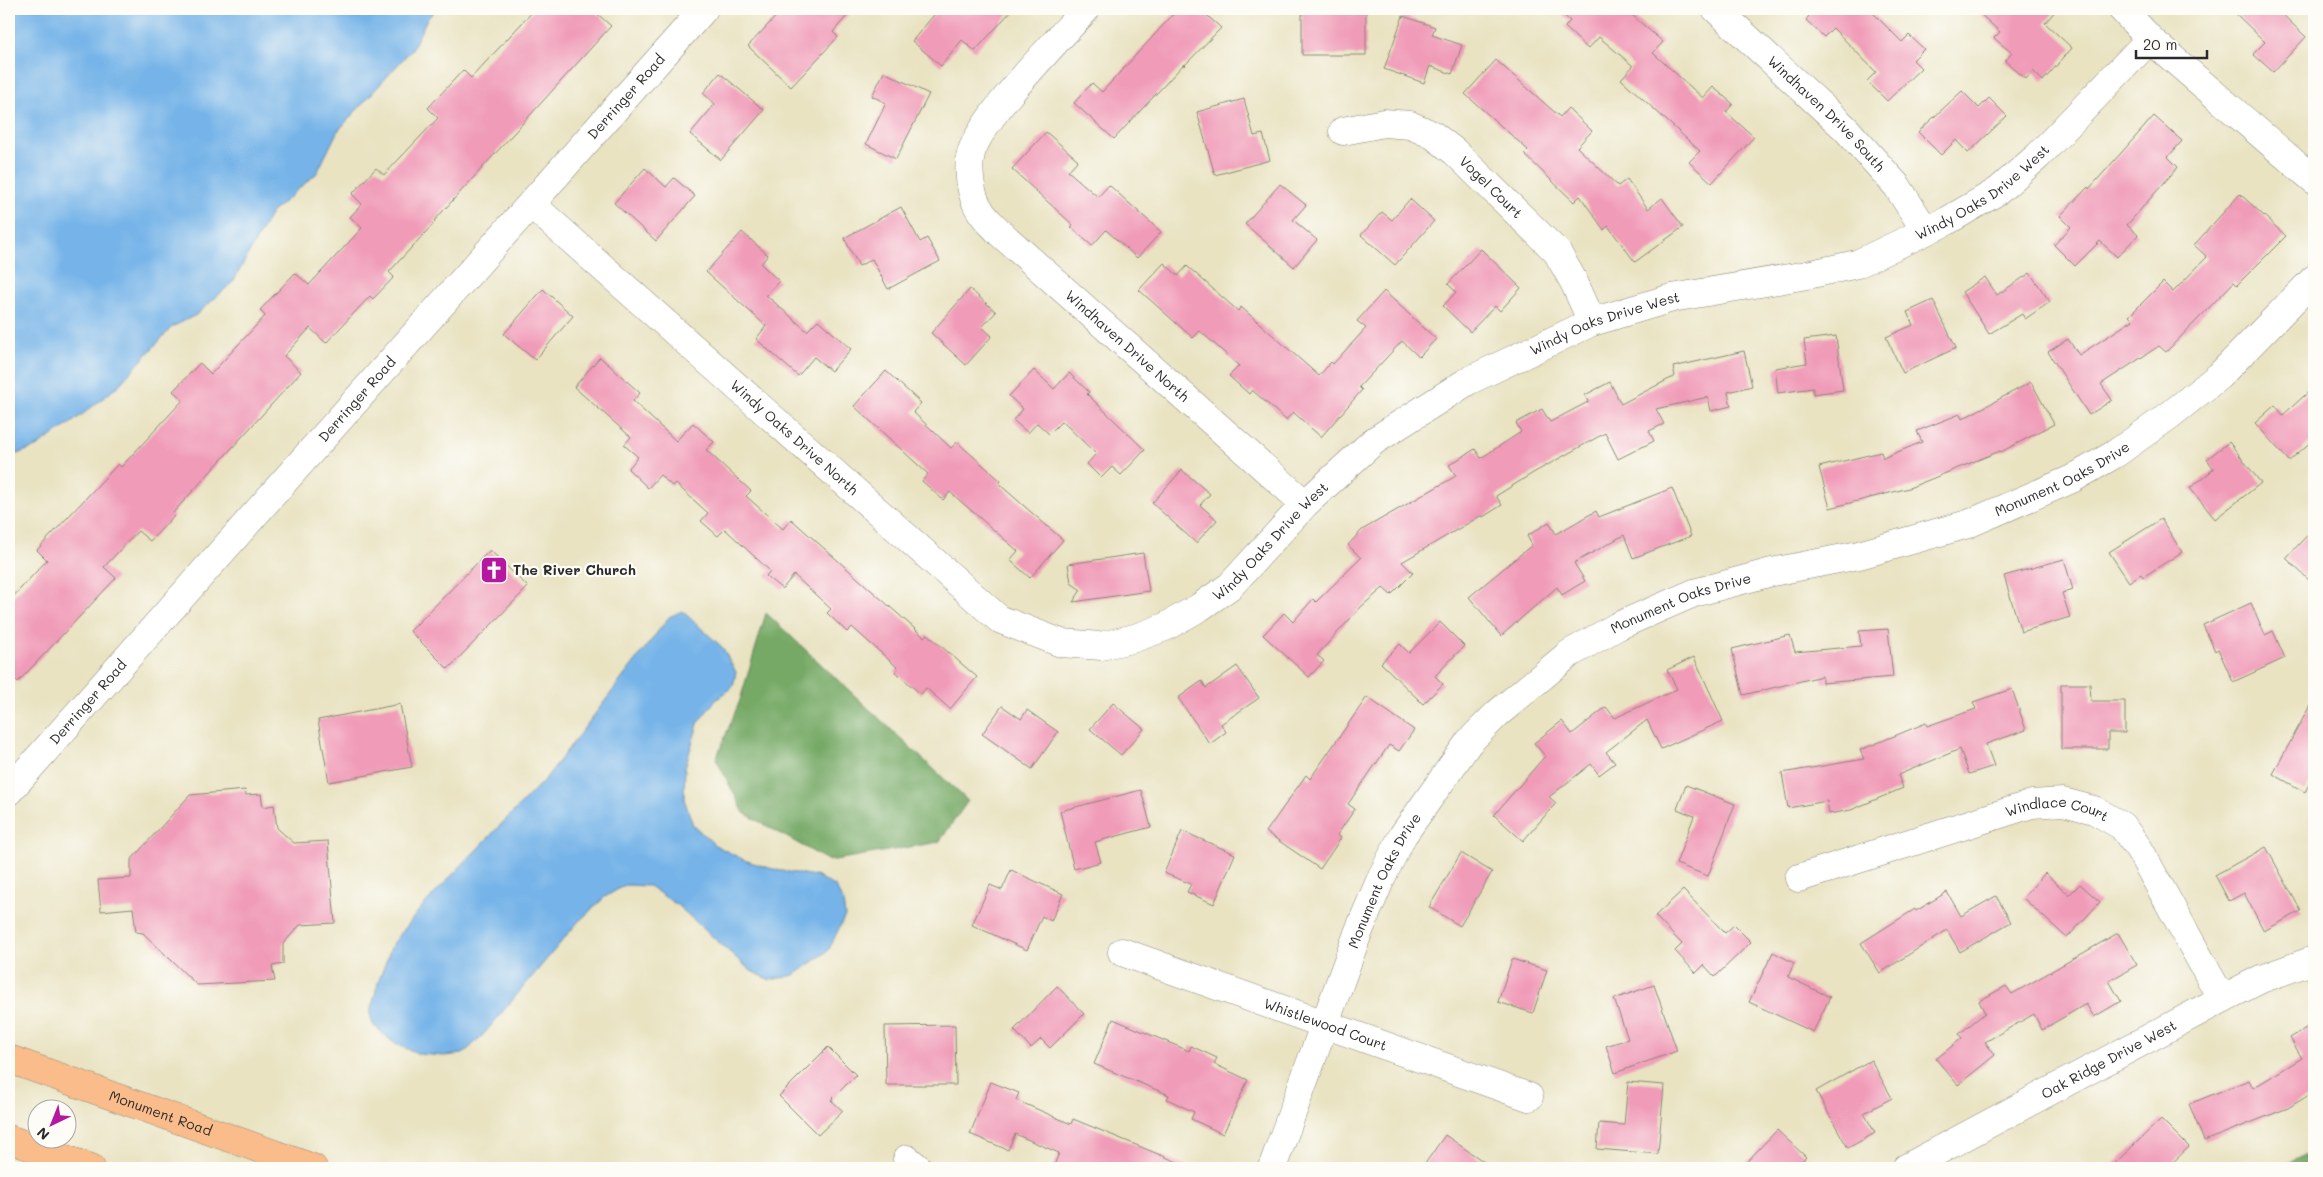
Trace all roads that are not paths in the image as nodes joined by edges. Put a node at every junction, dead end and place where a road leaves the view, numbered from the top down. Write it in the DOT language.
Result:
graph roads {
  1 [pos="704,9"];
  2 [pos="1086,9"];
  3 [pos="1716,9"];
  4 [pos="2122,9"];
  5 [pos="2150,38"];
  6 [pos="1343,131"];
  7 [pos="2314,180"];
  8 [pos="531,204"];
  9 [pos="1925,230"];
  10 [pos="2314,279"];
  11 [pos="1592,322"];
  12 [pos="1305,504"];
  13 [pos="1075,644"];
  14 [pos="9,791"];
  15 [pos="1799,878"];
  16 [pos="1122,952"];
  17 [pos="2314,960"];
  18 [pos="2222,999"];
  19 [pos="1324,1026"];
  20 [pos="9,1059"];
  21 [pos="1529,1097"];
  22 [pos="9,1139"];
  23 [pos="91,1168"];
  24 [pos="313,1168"];
  25 [pos="1272,1168"];
  26 [pos="1906,1168"];
  1 -- 8 [label="street, Derringer Road"];
  2 -- 12 [label="street, Windhaven Drive North"];
  3 -- 9 [label="street, Windhaven Drive South"];
  4 -- 5 [label="street"];
  5 -- 7 [label="street"];
  5 -- 9 [label="street, Windy Oaks Drive West"];
  6 -- 11 [label="street, Vogel Court"];
  8 -- 13 [label="street, Windy Oaks Drive North"];
  8 -- 14 [label="street, Derringer Road"];
  9 -- 11 [label="street, Windy Oaks Drive West"];
  10 -- 19 [label="street, Monument Oaks Drive"];
  11 -- 12 [label="street, Windy Oaks Drive West"];
  12 -- 13 [label="street, Windy Oaks Drive West"];
  15 -- 18 [label="street, Windlace Court"];
  16 -- 19 [label="street, Whistlewood Court"];
  17 -- 18 [label="street, Oak Ridge Drive West"];
  18 -- 26 [label="street, Oak Ridge Drive West"];
  19 -- 21 [label="street, Whistlewood Court"];
  19 -- 25 [label="street, Monument Oaks Drive"];
  20 -- 24 [label="main road, Monument Road"];
  22 -- 23 [label="main road"];
}
